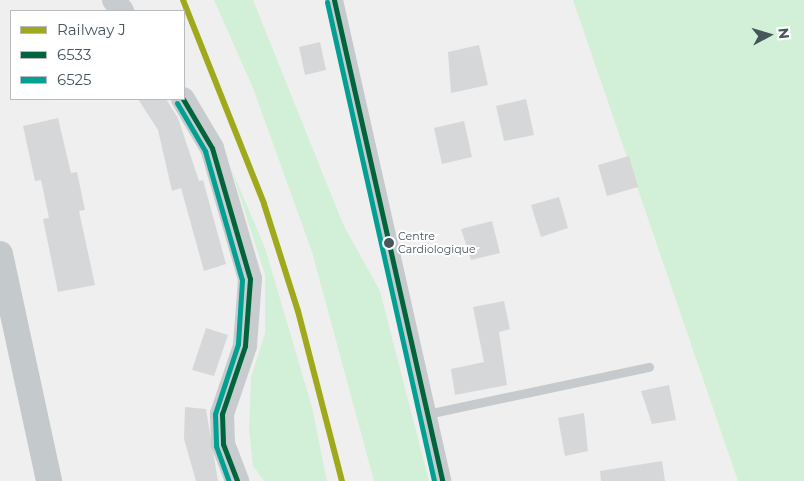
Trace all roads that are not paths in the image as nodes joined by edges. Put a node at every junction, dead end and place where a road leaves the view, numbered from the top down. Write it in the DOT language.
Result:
graph roads {
  1 [pos="334,0"];
  2 [pos="184,100"];
  3 [pos="0,254"];
  4 [pos="649,367"];
  5 [pos="427,414"];
  6 [pos="49,481"];
  7 [pos="237,481"];
  8 [pos="442,481"];
  1 -- 5 [label="street"];
  2 -- 7 [label="street"];
  3 -- 6 [label="main road"];
  4 -- 5 [label="lane"];
  5 -- 8 [label="street"];
}
